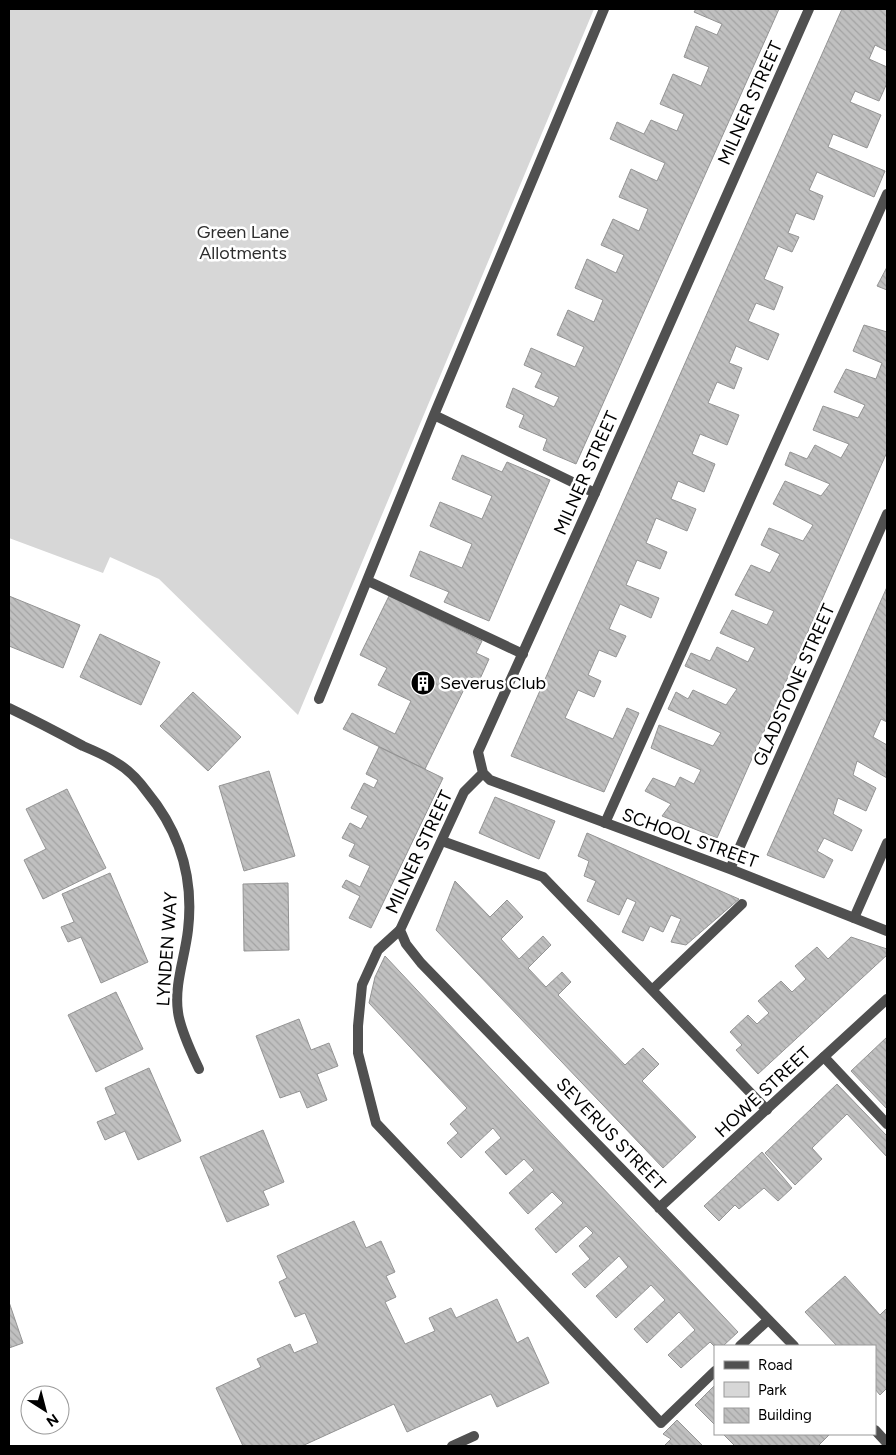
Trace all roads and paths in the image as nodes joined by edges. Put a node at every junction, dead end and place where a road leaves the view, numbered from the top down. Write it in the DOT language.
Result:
graph roads {
  1 [pos="604,9"];
  2 [pos="809,9"];
  3 [pos="887,194"];
  4 [pos="434,415"];
  5 [pos="596,493"];
  6 [pos="887,514"];
  7 [pos="368,581"];
  8 [pos="523,654"];
  9 [pos="319,700"];
  10 [pos="9,708"];
  11 [pos="483,773"];
  12 [pos="605,823"];
  13 [pos="442,841"];
  14 [pos="887,843"];
  15 [pos="730,869"];
  16 [pos="742,904"];
  17 [pos="854,918"];
  18 [pos="400,930"];
  19 [pos="887,931"];
  20 [pos="406,944"];
  21 [pos="652,990"];
  22 [pos="887,998"];
  23 [pos="824,1057"];
  24 [pos="199,1069"];
  25 [pos="767,1110"];
  26 [pos="887,1124"];
  27 [pos="660,1208"];
  28 [pos="768,1320"];
  29 [pos="741,1345"];
  30 [pos="793,1345"];
  31 [pos="714,1372"];
  32 [pos="876,1431"];
  33 [pos="474,1436"];
  34 [pos="887,1443"];
  35 [pos="452,1446"];
  1 -- 4 [label="street"];
  2 -- 5 [label="street, MILNER STREET"];
  3 -- 12 [label="street"];
  4 -- 5 [label="street"];
  4 -- 7 [label="street"];
  5 -- 8 [label="street, MILNER STREET"];
  6 -- 15 [label="street, GLADSTONE STREET"];
  7 -- 8 [label="street"];
  7 -- 9 [label="street"];
  8 -- 11 [label="street, MILNER STREET"];
  10 -- 24 [label="street, LYNDEN WAY"];
  11 -- 12 [label="street, SCHOOL STREET"];
  11 -- 13 [label="street, MILNER STREET"];
  12 -- 15 [label="street, SCHOOL STREET"];
  13 -- 18 [label="street, MILNER STREET"];
  13 -- 21 [label="street"];
  14 -- 17 [label="street"];
  15 -- 17 [label="street, SCHOOL STREET"];
  16 -- 21 [label="street"];
  17 -- 19 [label="street, SCHOOL STREET"];
  18 -- 20 [label="street, MILNER STREET"];
  18 -- 31 [label="street"];
  20 -- 27 [label="street, SEVERUS STREET"];
  21 -- 25 [label="street"];
  22 -- 23 [label="street, HOWE STREET"];
  23 -- 25 [label="street, HOWE STREET"];
  23 -- 26 [label="street"];
  25 -- 27 [label="street, HOWE STREET"];
  27 -- 28 [label="street, SEVERUS STREET"];
  28 -- 29 [label="street"];
  28 -- 30 [label="street, SEVERUS STREET"];
  32 -- 34 [label="street"];
  33 -- 35 [label="street"];
}
